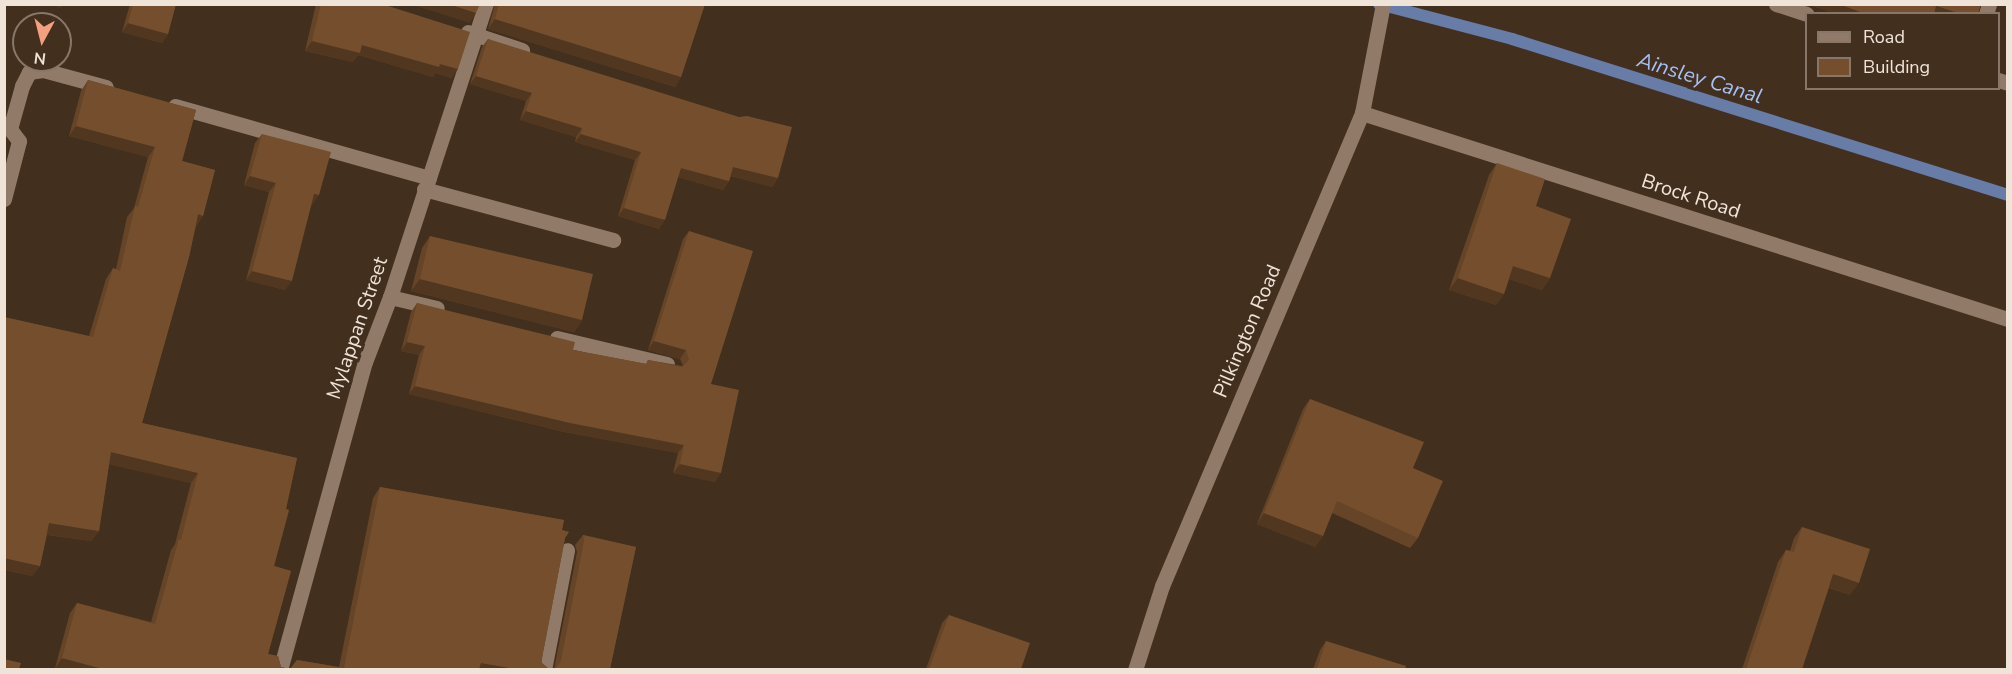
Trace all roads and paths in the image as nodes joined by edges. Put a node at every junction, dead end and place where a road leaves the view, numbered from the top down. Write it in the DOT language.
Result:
graph roads {
  1 [pos="486,4"];
  2 [pos="1383,4"];
  3 [pos="1776,4"];
  4 [pos="1805,14"];
  5 [pos="454,28"];
  6 [pos="476,34"];
  7 [pos="535,53"];
  8 [pos="121,91"];
  9 [pos="155,101"];
  10 [pos="1362,113"];
  11 [pos="7,128"];
  12 [pos="427,184"];
  13 [pos="4,199"];
  14 [pos="613,240"];
  15 [pos="390,297"];
  16 [pos="447,311"];
  17 [pos="2007,319"];
  18 [pos="538,333"];
  19 [pos="674,366"];
  20 [pos="567,550"];
  21 [pos="280,669"];
  22 [pos="544,669"];
  23 [pos="1135,669"];
  1 -- 6 [label="street, Mylappan Street"];
  2 -- 10 [label="street, Pilkington Road"];
  3 -- 4 [label="street"];
  5 -- 6 [label="street"];
  6 -- 7 [label="street"];
  6 -- 12 [label="street, Mylappan Street"];
  8 -- 11 [label="street"];
  9 -- 12 [label="street"];
  10 -- 17 [label="street, Brock Road"];
  10 -- 23 [label="street, Pilkington Road"];
  11 -- 13 [label="street"];
  12 -- 14 [label="street"];
  12 -- 15 [label="street, Mylappan Street"];
  15 -- 16 [label="street"];
  15 -- 21 [label="street, Mylappan Street"];
  18 -- 19 [label="street"];
  20 -- 22 [label="street"];
}
